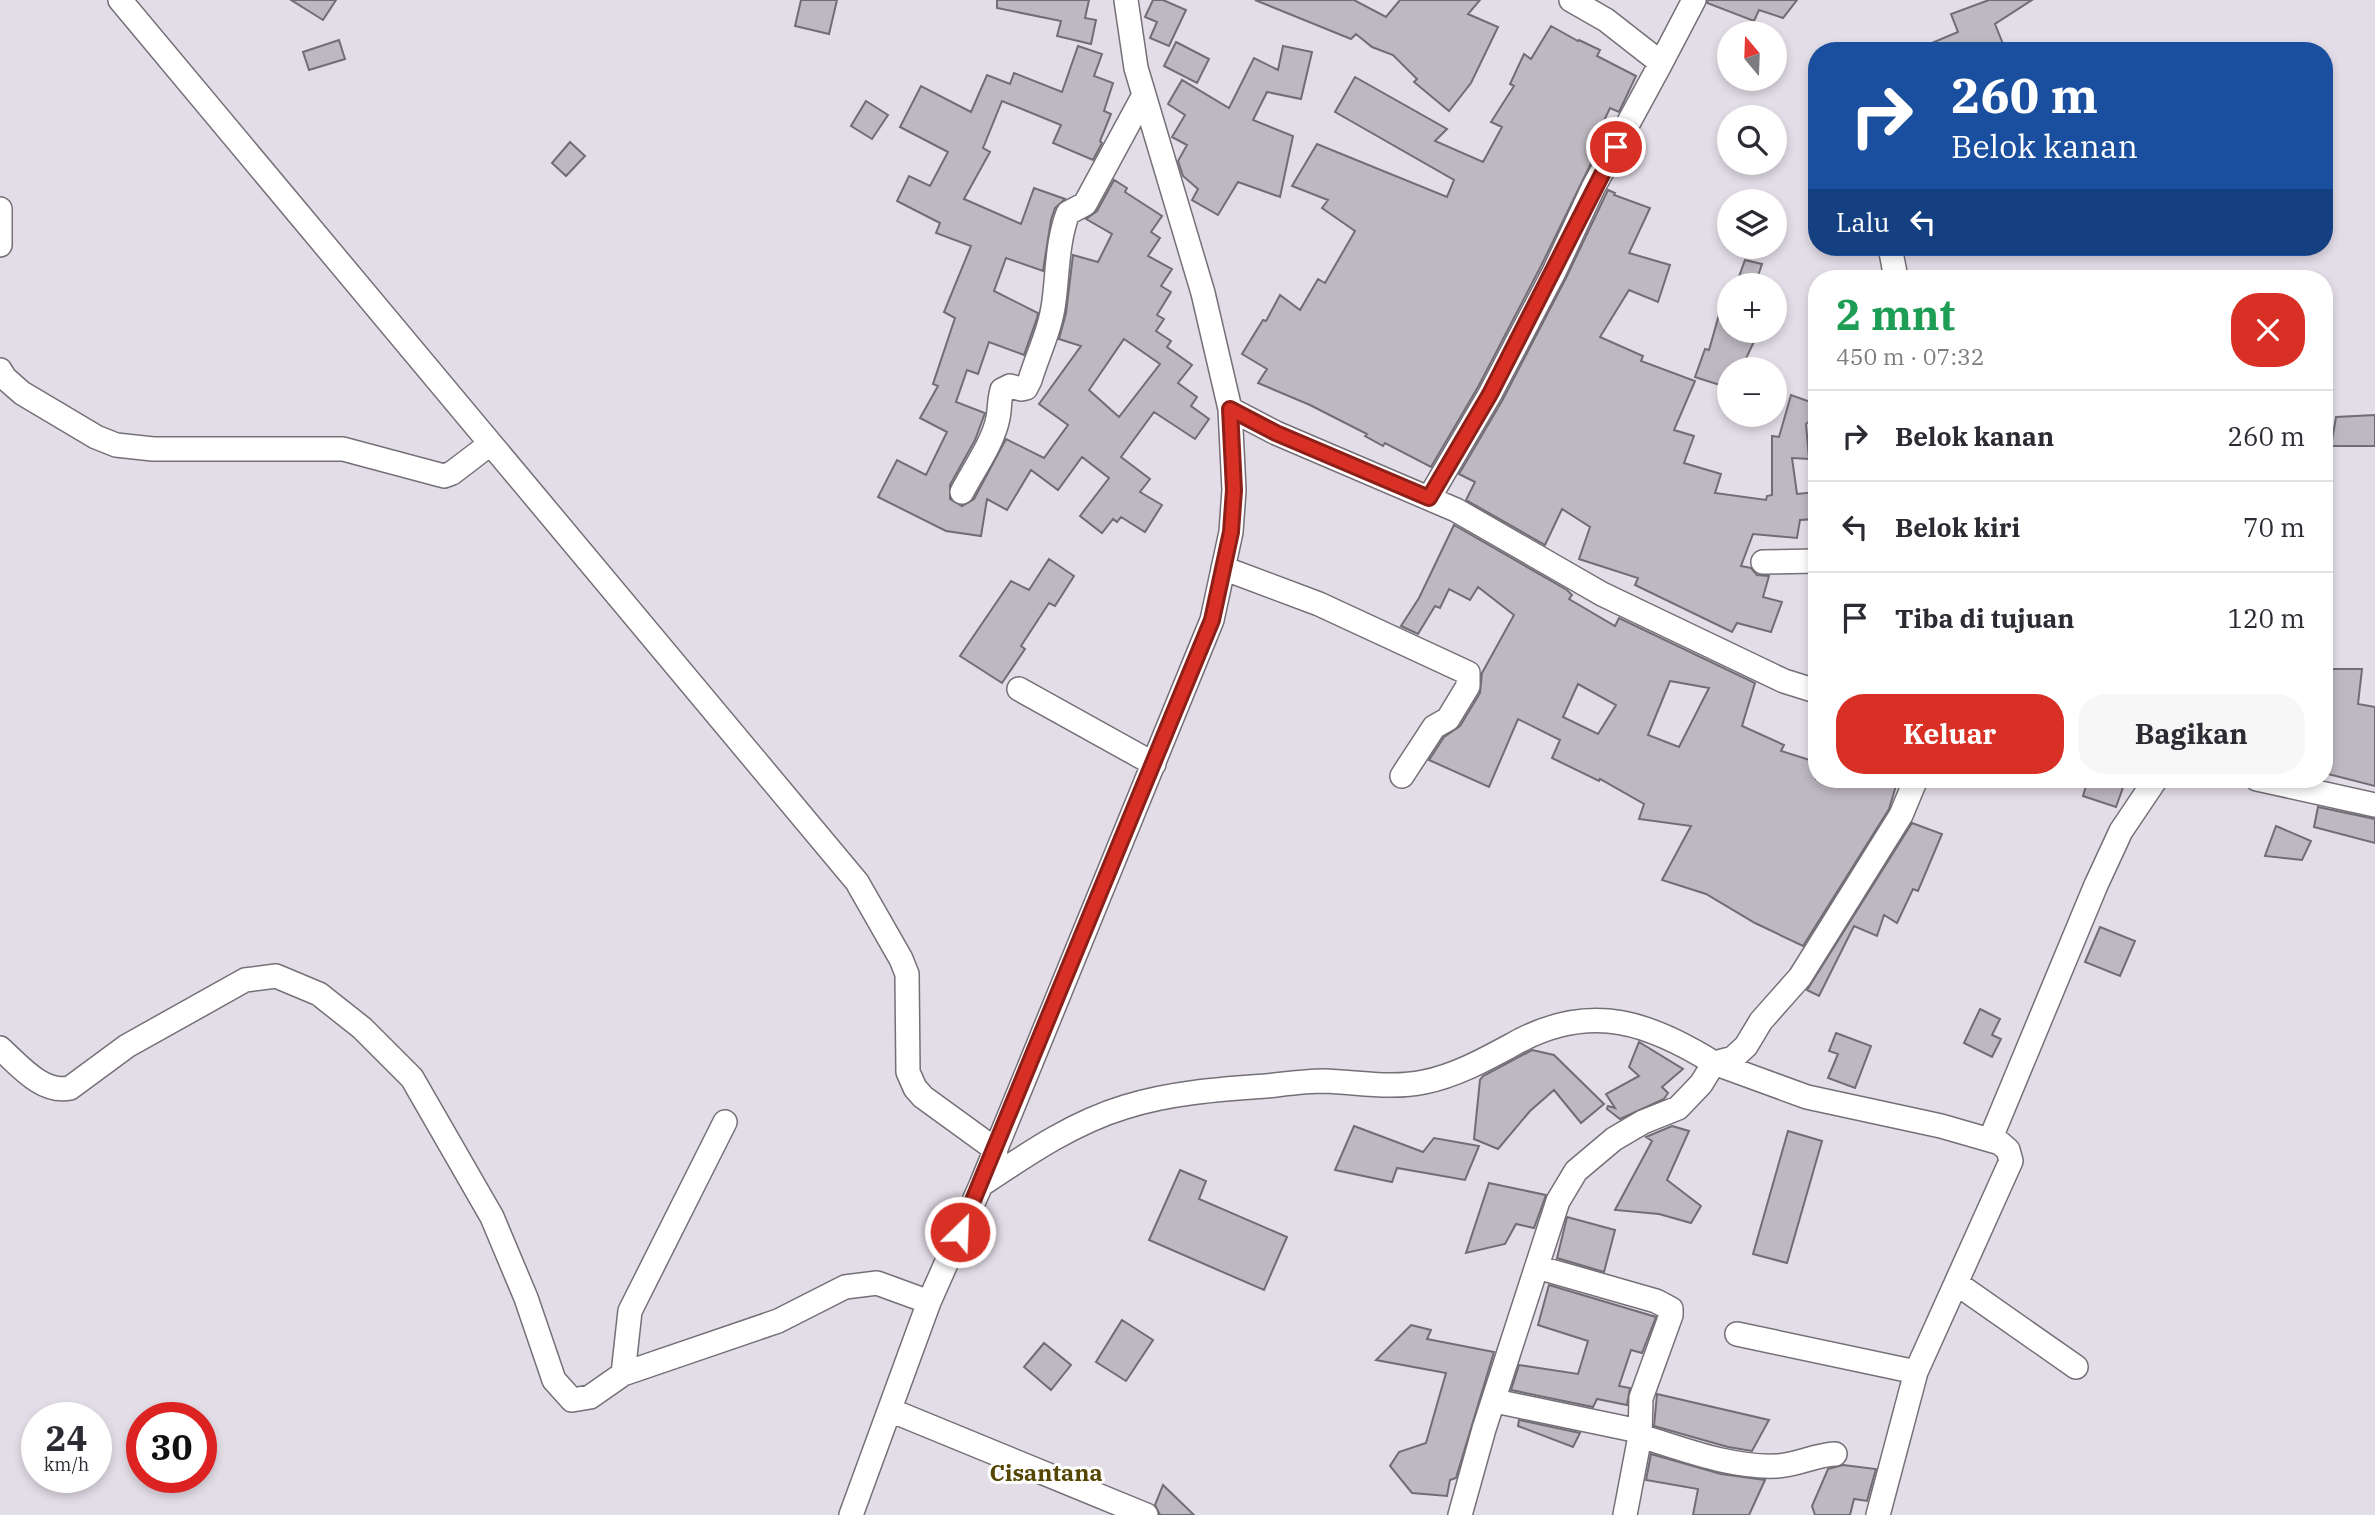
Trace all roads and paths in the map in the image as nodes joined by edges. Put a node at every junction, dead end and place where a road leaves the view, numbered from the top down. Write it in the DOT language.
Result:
graph roads {
  1 [pos="120,0"];
  2 [pos="1126,0"];
  3 [pos="1571,0"];
  4 [pos="1694,0"];
  5 [pos="1661,63"];
  6 [pos="1144,95"];
  7 [pos="0,209"];
  8 [pos="0,245"];
  9 [pos="0,370"];
  10 [pos="1230,409"];
  11 [pos="490,444"];
  12 [pos="962,492"];
  13 [pos="1429,498"];
  14 [pos="1808,561"];
  15 [pos="1763,562"];
  16 [pos="1223,568"];
  17 [pos="1808,688"];
  18 [pos="1019,689"];
  19 [pos="1154,764"];
  20 [pos="1402,776"];
  21 [pos="1912,788"];
  22 [pos="2151,788"];
  23 [pos="2299,788"];
  24 [pos="2375,804"];
  25 [pos="0,1048"];
  26 [pos="1714,1063"];
  27 [pos="725,1122"];
  28 [pos="1990,1140"];
  29 [pos="996,1150"];
  30 [pos="981,1185"];
  31 [pos="1537,1267"];
  32 [pos="1956,1283"];
  33 [pos="929,1302"];
  34 [pos="1737,1334"];
  35 [pos="2076,1367"];
  36 [pos="1916,1372"];
  37 [pos="624,1374"];
  38 [pos="1494,1401"];
  39 [pos="890,1410"];
  40 [pos="1639,1434"];
  41 [pos="1835,1454"];
  42 [pos="852,1515"];
  43 [pos="1146,1515"];
  44 [pos="1460,1515"];
  45 [pos="1625,1515"];
  46 [pos="1878,1515"];
  1 -- 11 [label="street"];
  2 -- 6 [label="street"];
  3 -- 5 [label="street"];
  4 -- 5 [label="street"];
  5 -- 13 [label="street"];
  6 -- 10 [label="street"];
  6 -- 12 [label="street"];
  7 -- 8 [label="street"];
  9 -- 11 [label="street"];
  10 -- 13 [label="street"];
  10 -- 16 [label="street"];
  11 -- 29 [label="street"];
  13 -- 17 [label="street"];
  14 -- 15 [label="street"];
  16 -- 19 [label="street"];
  16 -- 20 [label="street"];
  18 -- 19 [label="street"];
  19 -- 29 [label="street"];
  21 -- 26 [label="street"];
  22 -- 28 [label="street"];
  23 -- 24 [label="street"];
  25 -- 37 [label="street"];
  26 -- 28 [label="street"];
  26 -- 30 [label="street"];
  26 -- 31 [label="street"];
  27 -- 37 [label="street"];
  28 -- 32 [label="street"];
  29 -- 30 [label="street"];
  30 -- 33 [label="street"];
  31 -- 38 [label="street"];
  31 -- 40 [label="street"];
  32 -- 35 [label="street"];
  32 -- 36 [label="street"];
  33 -- 37 [label="street"];
  33 -- 39 [label="street"];
  34 -- 36 [label="street"];
  36 -- 46 [label="street"];
  38 -- 40 [label="street"];
  38 -- 44 [label="street"];
  39 -- 42 [label="street"];
  39 -- 43 [label="street"];
  40 -- 41 [label="street"];
  40 -- 45 [label="street"];
}
